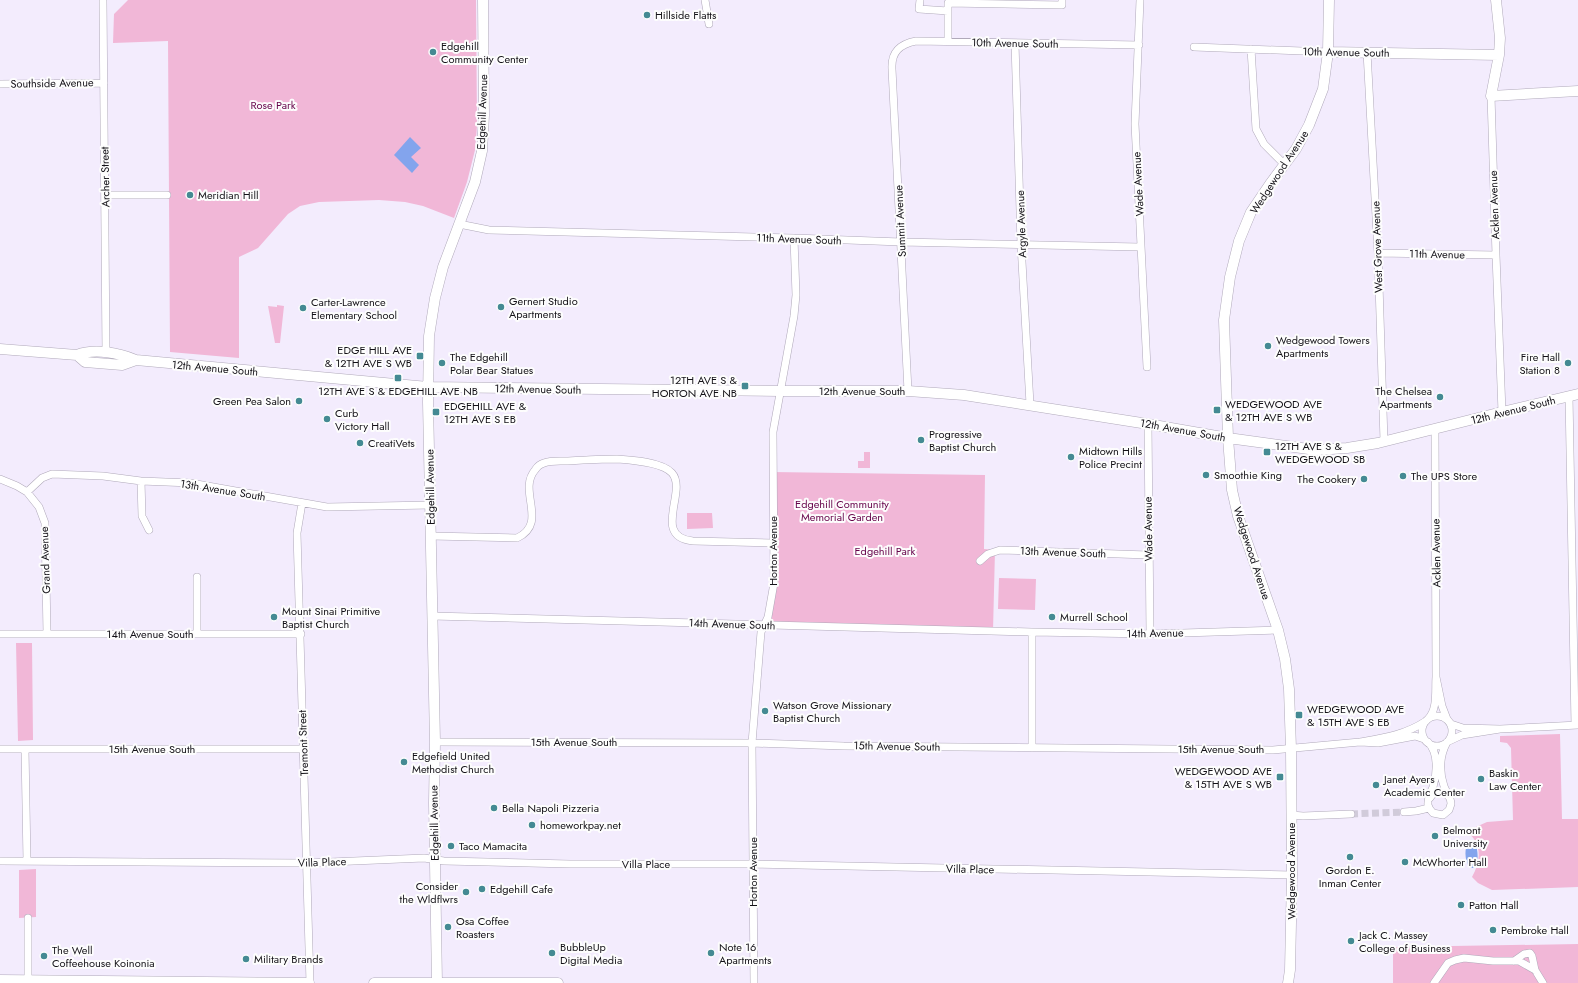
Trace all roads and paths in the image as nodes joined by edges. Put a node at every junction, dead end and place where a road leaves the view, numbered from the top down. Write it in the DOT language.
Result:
graph roads {
  1 [pos="103,0"];
  2 [pos="483,0"];
  3 [pos="705,0"];
  4 [pos="920,0"];
  5 [pos="1062,0"];
  6 [pos="1140,0"];
  7 [pos="1329,0"];
  8 [pos="1496,0"];
  9 [pos="948,1"];
  10 [pos="948,11"];
  11 [pos="708,24"];
  12 [pos="948,41"];
  13 [pos="1015,43"];
  14 [pos="1139,46"];
  15 [pos="1194,47"];
  16 [pos="1251,49"];
  17 [pos="895,51"];
  18 [pos="1328,52"];
  19 [pos="1367,52"];
  20 [pos="1499,56"];
  21 [pos="104,83"];
  22 [pos="0,84"];
  23 [pos="1578,91"];
  24 [pos="1491,96"];
  25 [pos="1284,164"];
  26 [pos="106,195"];
  27 [pos="167,195"];
  28 [pos="459,224"];
  29 [pos="794,238"];
  30 [pos="902,242"];
  31 [pos="1021,244"];
  32 [pos="1140,247"];
  33 [pos="1378,253"];
  34 [pos="1496,255"];
  35 [pos="0,350"];
  36 [pos="106,353"];
  37 [pos="77,355"];
  38 [pos="136,360"];
  39 [pos="1147,367"];
  40 [pos="428,388"];
  41 [pos="908,391"];
  42 [pos="780,392"];
  43 [pos="1573,395"];
  44 [pos="1030,404"];
  45 [pos="1502,412"];
  46 [pos="1148,424"];
  47 [pos="1435,430"];
  48 [pos="1228,438"];
  49 [pos="1384,441"];
  50 [pos="0,479"];
  51 [pos="141,481"];
  52 [pos="27,492"];
  53 [pos="302,503"];
  54 [pos="430,505"];
  55 [pos="149,530"];
  56 [pos="431,536"];
  57 [pos="774,543"];
  58 [pos="1148,555"];
  59 [pos="980,561"];
  60 [pos="197,576"];
  61 [pos="432,616"];
  62 [pos="765,625"];
  63 [pos="1278,630"];
  64 [pos="1032,632"];
  65 [pos="0,634"];
  66 [pos="47,634"];
  67 [pos="197,634"];
  68 [pos="301,634"];
  69 [pos="1150,634"];
  70 [pos="1436,677"];
  71 [pos="1427,720"];
  72 [pos="1449,722"];
  73 [pos="1576,725"];
  74 [pos="1500,729"];
  75 [pos="1426,740"];
  76 [pos="435,742"];
  77 [pos="1360,742"];
  78 [pos="1447,742"];
  79 [pos="752,743"];
  80 [pos="0,748"];
  81 [pos="1032,748"];
  82 [pos="26,749"];
  83 [pos="303,749"];
  84 [pos="1291,749"];
  85 [pos="1450,799"];
  86 [pos="1429,800"];
  87 [pos="1429,808"];
  88 [pos="1404,812"];
  89 [pos="1351,814"];
  90 [pos="1292,815"];
  91 [pos="435,860"];
  92 [pos="0,861"];
  93 [pos="27,861"];
  94 [pos="307,863"];
  95 [pos="753,864"];
  96 [pos="1292,875"];
  97 [pos="28,918"];
  98 [pos="1514,960"];
  99 [pos="1534,970"];
  100 [pos="0,980"];
  101 [pos="28,981"];
  102 [pos="437,982"];
  103 [pos="309,983"];
  104 [pos="374,983"];
  105 [pos="558,983"];
  106 [pos="754,983"];
  107 [pos="1288,983"];
  108 [pos="1434,983"];
  109 [pos="1543,983"];
  1 -- 21 [label="street, Archer Street"];
  2 -- 28 [label="main road, Edgehill Avenue"];
  3 -- 11 [label="street"];
  4 -- 10 [label="street"];
  5 -- 9 [label="street"];
  6 -- 14 [label="street, Wade Avenue"];
  7 -- 18 [label="main road, Wedgewood Avenue"];
  8 -- 20 [label="main road, Acklen Avenue"];
  9 -- 10 [label="street"];
  10 -- 12 [label="street"];
  12 -- 13 [label="street, 10th Avenue South"];
  12 -- 17 [label="street, 10th Avenue South"];
  13 -- 14 [label="street, 10th Avenue South"];
  13 -- 31 [label="street, Argyle Avenue"];
  14 -- 32 [label="street, Wade Avenue"];
  15 -- 16 [label="street, 10th Avenue South"];
  16 -- 18 [label="street, 10th Avenue South"];
  16 -- 25 [label="street"];
  17 -- 30 [label="street, Summit Avenue"];
  18 -- 19 [label="main road, 10th Avenue South"];
  18 -- 25 [label="main road, Wedgewood Avenue"];
  19 -- 20 [label="main road, 10th Avenue South"];
  19 -- 33 [label="street, West Grove Avenue"];
  20 -- 24 [label="main road, Acklen Avenue"];
  21 -- 22 [label="street, Southside Avenue"];
  21 -- 26 [label="street, Archer Street"];
  23 -- 24 [label="main road"];
  24 -- 34 [label="street, Acklen Avenue"];
  25 -- 48 [label="main road, Wedgewood Avenue"];
  26 -- 27 [label="street"];
  26 -- 36 [label="street, Archer Street"];
  28 -- 29 [label="street, 11th Avenue South"];
  28 -- 40 [label="main road, Edgehill Avenue"];
  29 -- 30 [label="street, 11th Avenue South"];
  29 -- 42 [label="street, Horton Avenue"];
  30 -- 31 [label="street, 11th Avenue South"];
  30 -- 41 [label="street, Summit Avenue"];
  31 -- 32 [label="street, 11th Avenue South"];
  31 -- 44 [label="street, Argyle Avenue"];
  32 -- 39 [label="street, Wade Avenue"];
  33 -- 34 [label="street, 11th Avenue"];
  33 -- 49 [label="street, West Grove Avenue"];
  34 -- 45 [label="street, Acklen Avenue"];
  35 -- 37 [label="main road, 12th Avenue South"];
  36 -- 37 [label="main road, 12th Avenue South"];
  36 -- 38 [label="main road, 12th Avenue South"];
  37 -- 38 [label="main road, 12th Avenue South"];
  38 -- 40 [label="main road, 12th Avenue South"];
  40 -- 42 [label="main road, 12th Avenue South"];
  40 -- 54 [label="main road, Edgehill Avenue"];
  41 -- 42 [label="main road, 12th Avenue South"];
  41 -- 44 [label="main road, 12th Avenue South"];
  42 -- 57 [label="street, Horton Avenue"];
  43 -- 45 [label="main road, 12th Avenue South"];
  43 -- 73 [label="street"];
  44 -- 46 [label="main road, 12th Avenue South"];
  45 -- 47 [label="main road, 12th Avenue South"];
  46 -- 48 [label="main road, 12th Avenue South"];
  46 -- 58 [label="street, Wade Avenue"];
  47 -- 49 [label="main road, 12th Avenue South"];
  47 -- 70 [label="street, Acklen Avenue"];
  48 -- 49 [label="main road, 12th Avenue South"];
  48 -- 63 [label="main road, Wedgewood Avenue"];
  50 -- 52 [label="street"];
  51 -- 52 [label="street, 13th Avenue South"];
  51 -- 53 [label="street, 13th Avenue South"];
  51 -- 55 [label="street"];
  52 -- 66 [label="street, Grand Avenue"];
  53 -- 54 [label="street, 13th Avenue South"];
  53 -- 68 [label="street, Tremont Street"];
  54 -- 56 [label="main road, Edgehill Avenue"];
  56 -- 57 [label="street"];
  56 -- 61 [label="main road, Edgehill Avenue"];
  57 -- 62 [label="street, Horton Avenue"];
  58 -- 59 [label="street, 13th Avenue South"];
  58 -- 69 [label="street, Wade Avenue"];
  60 -- 67 [label="street"];
  61 -- 62 [label="street, 14th Avenue South"];
  61 -- 76 [label="main road, Edgehill Avenue"];
  62 -- 64 [label="street, 14th Avenue South"];
  62 -- 79 [label="street, Horton Avenue"];
  63 -- 69 [label="street, 14th Avenue"];
  63 -- 84 [label="main road, Wedgewood Avenue"];
  64 -- 69 [label="street, 14th Avenue"];
  64 -- 81 [label="street"];
  65 -- 66 [label="street, 14th Avenue South"];
  66 -- 67 [label="street, 14th Avenue South"];
  67 -- 68 [label="street, 14th Avenue South"];
  68 -- 83 [label="street, Tremont Street"];
  70 -- 71 [label="street, Acklen Avenue"];
  70 -- 72 [label="street, Acklen Avenue"];
  71 -- 72 [label="street"];
  71 -- 75 [label="street"];
  71 -- 77 [label="street, 15th Avenue South"];
  72 -- 74 [label="street"];
  72 -- 78 [label="street"];
  73 -- 74 [label="street"];
  74 -- 78 [label="street"];
  75 -- 77 [label="street, 15th Avenue South"];
  75 -- 78 [label="street"];
  75 -- 86 [label="street"];
  76 -- 79 [label="street, 15th Avenue South"];
  76 -- 91 [label="main road, Edgehill Avenue"];
  77 -- 84 [label="street, 15th Avenue South"];
  78 -- 85 [label="street"];
  79 -- 81 [label="street, 15th Avenue South"];
  79 -- 95 [label="street, Horton Avenue"];
  80 -- 82 [label="street, 15th Avenue South"];
  81 -- 84 [label="street, 15th Avenue South"];
  82 -- 83 [label="street, 15th Avenue South"];
  82 -- 93 [label="street"];
  83 -- 94 [label="street, Tremont Street"];
  84 -- 90 [label="main road, Wedgewood Avenue"];
  85 -- 86 [label="street"];
  85 -- 87 [label="street"];
  86 -- 87 [label="street"];
  87 -- 88 [label="street"];
  89 -- 90 [label="street"];
  90 -- 96 [label="main road, Wedgewood Avenue"];
  91 -- 94 [label="street, Villa Place"];
  91 -- 95 [label="street, Villa Place"];
  91 -- 102 [label="main road, Edgehill Avenue"];
  92 -- 93 [label="street, Villa Place"];
  93 -- 94 [label="street, Villa Place"];
  94 -- 103 [label="street, Tremont Street"];
  95 -- 96 [label="street, Villa Place"];
  95 -- 106 [label="street, Horton Avenue"];
  96 -- 107 [label="main road, Wedgewood Avenue"];
  97 -- 101 [label="street"];
  98 -- 99 [label="street"];
  98 -- 99 [label="street"];
  98 -- 108 [label="street"];
  99 -- 109 [label="street"];
  100 -- 101 [label="main road"];
  101 -- 103 [label="main road"];
  102 -- 104 [label="main road"];
  102 -- 105 [label="main road"];
}
